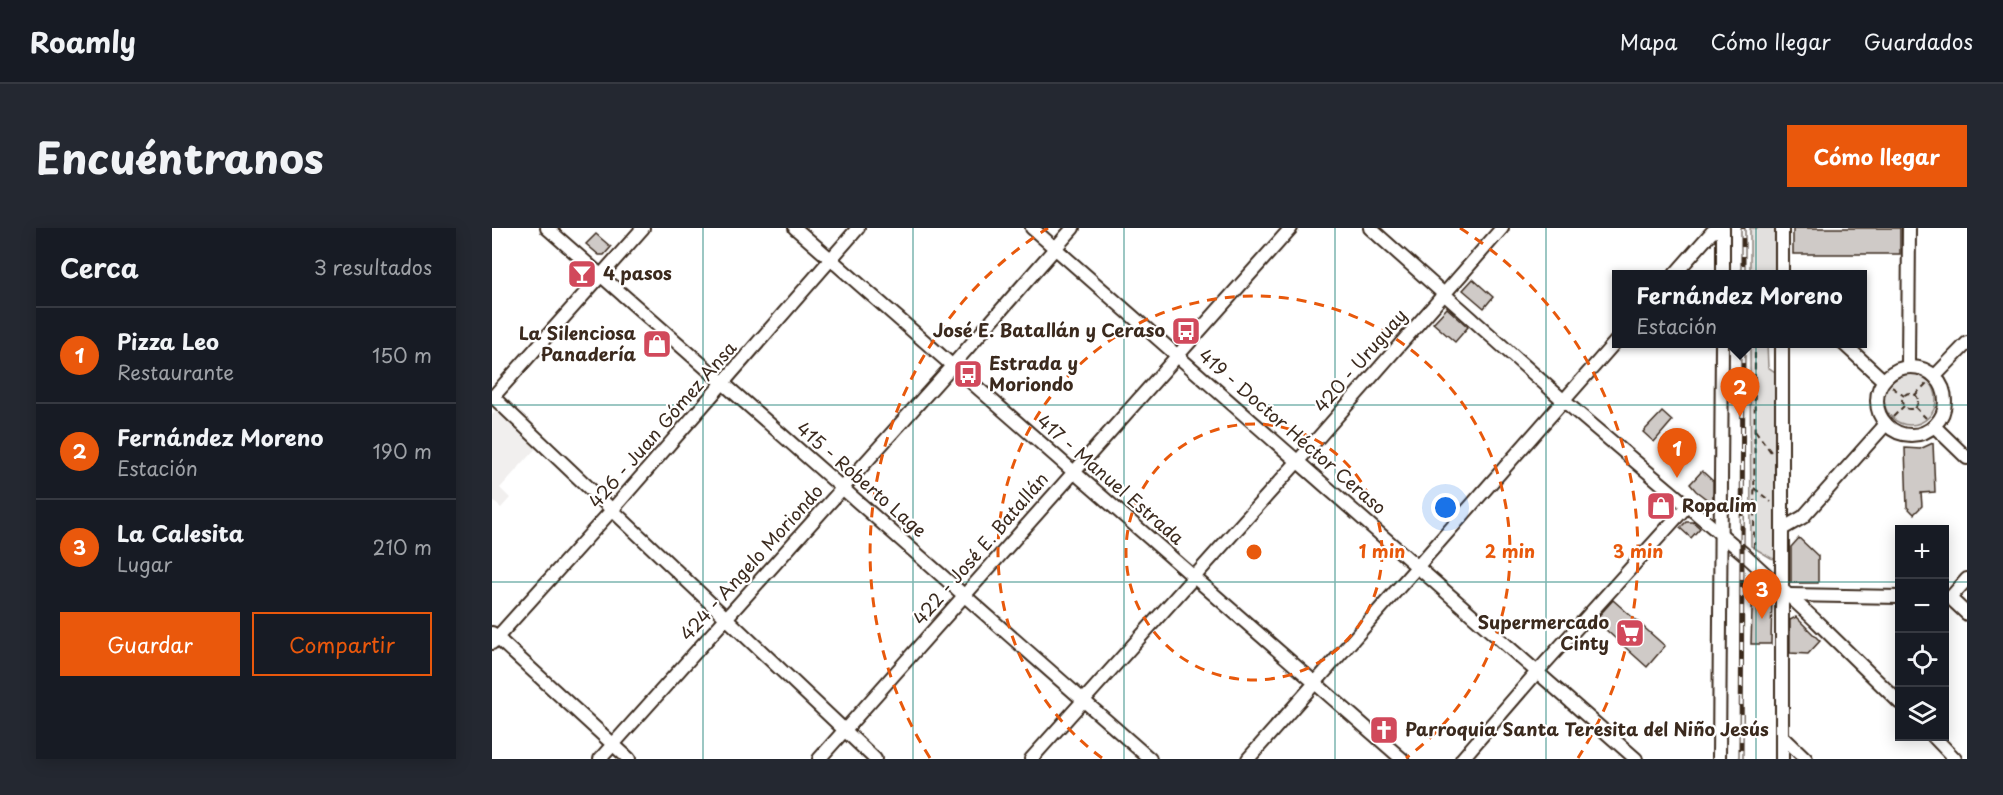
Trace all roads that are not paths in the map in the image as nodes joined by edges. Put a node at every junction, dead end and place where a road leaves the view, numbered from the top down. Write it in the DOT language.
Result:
graph roads {
  1 [pos="547,228"];
  2 [pos="643,228"];
  3 [pos="795,228"];
  4 [pos="858,228"];
  5 [pos="1032,228"];
  6 [pos="1073,228"];
  7 [pos="1291,228"];
  8 [pos="1370,228"];
  9 [pos="1502,228"];
  10 [pos="1782,228"];
  11 [pos="1910,228"];
  12 [pos="1723,229"];
  13 [pos="1054,248"];
  14 [pos="830,259"];
  15 [pos="1679,270"];
  16 [pos="1723,270"];
  17 [pos="1782,270"];
  18 [pos="602,275"];
  19 [pos="1444,294"];
  20 [pos="1967,343"];
  21 [pos="1612,346"];
  22 [pos="1722,348"];
  23 [pos="1782,348"];
  24 [pos="1848,348"];
  25 [pos="1178,356"];
  26 [pos="952,366"];
  27 [pos="1908,366"];
  28 [pos="1935,376"];
  29 [pos="1883,380"];
  30 [pos="724,383"];
  31 [pos="492,397"];
  32 [pos="1564,401"];
  33 [pos="1886,424"];
  34 [pos="1934,426"];
  35 [pos="1967,458"];
  36 [pos="1298,461"];
  37 [pos="1073,471"];
  38 [pos="843,487"];
  39 [pos="1688,506"];
  40 [pos="612,510"];
  41 [pos="1782,529"];
  42 [pos="1721,535"];
  43 [pos="1418,566"];
  44 [pos="1194,577"];
  45 [pos="1967,579"];
  46 [pos="1785,592"];
  47 [pos="965,595"];
  48 [pos="1949,596"];
  49 [pos="1895,597"];
  50 [pos="1949,600"];
  51 [pos="1967,614"];
  52 [pos="726,619"];
  53 [pos="494,638"];
  54 [pos="1537,672"];
  55 [pos="1316,682"];
  56 [pos="1083,700"];
  57 [pos="1895,700"];
  58 [pos="844,730"];
  59 [pos="1782,736"];
  60 [pos="1938,741"];
  61 [pos="614,744"];
  62 [pos="600,759"];
  63 [pos="629,759"];
  64 [pos="819,759"];
  65 [pos="875,759"];
  66 [pos="1031,759"];
  67 [pos="1150,759"];
  68 [pos="1248,759"];
  69 [pos="1402,759"];
  70 [pos="1462,759"];
  71 [pos="1636,759"];
  72 [pos="1719,759"];
  73 [pos="1782,759"];
  74 [pos="1806,759"];
  75 [pos="1955,759"];
  1 -- 18 [label="street, 415 - Roberto Lage"];
  2 -- 18 [label="street"];
  3 -- 14 [label="street, 417 - Manuel Estrada"];
  4 -- 14 [label="street, 426 - Juan Gómez Ansa"];
  5 -- 13 [label="street, 419 - Doctor Héctor Ceraso"];
  6 -- 13 [label="street, 424 - Angelo Moriondo"];
  7 -- 25 [label="street, 422 - José E. Batallán"];
  8 -- 19 [label="street"];
  9 -- 19 [label="street, 420 - Uruguay"];
  10 -- 17 [label="street"];
  11 -- 27 [label="street"];
  12 -- 15 [label="street"];
  12 -- 16 [label="street"];
  13 -- 25 [label="street, 419 - Doctor Héctor Ceraso"];
  13 -- 26 [label="street, 424 - Angelo Moriondo"];
  14 -- 26 [label="street, 417 - Manuel Estrada"];
  14 -- 30 [label="street, 426 - Juan Gómez Ansa"];
  18 -- 30 [label="street, 415 - Roberto Lage"];
  18 -- 31 [label="street"];
  19 -- 32 [label="street"];
  19 -- 36 [label="street, 420 - Uruguay"];
  20 -- 28 [label="street"];
  21 -- 32 [label="street"];
  22 -- 42 [label="street"];
  23 -- 41 [label="street"];
  24 -- 29 [label="street"];
  25 -- 36 [label="street, 419 - Doctor Héctor Ceraso"];
  25 -- 37 [label="street, 422 - José E. Batallán"];
  26 -- 37 [label="street, 417 - Manuel Estrada"];
  26 -- 38 [label="street, 424 - Angelo Moriondo"];
  27 -- 28 [label="street"];
  27 -- 29 [label="street"];
  28 -- 34 [label="street"];
  29 -- 33 [label="street"];
  30 -- 38 [label="street, 415 - Roberto Lage"];
  30 -- 40 [label="street, 426 - Juan Gómez Ansa"];
  31 -- 40 [label="street"];
  32 -- 39 [label="street"];
  32 -- 43 [label="street"];
  33 -- 34 [label="street"];
  33 -- 41 [label="street"];
  34 -- 35 [label="street"];
  36 -- 43 [label="street, 419 - Doctor Héctor Ceraso"];
  36 -- 44 [label="street, 420 - Uruguay"];
  37 -- 44 [label="street, 417 - Manuel Estrada"];
  37 -- 47 [label="street, 422 - José E. Batallán"];
  38 -- 47 [label="street, 415 - Roberto Lage"];
  38 -- 52 [label="street, 424 - Angelo Moriondo"];
  39 -- 42 [label="street"];
  39 -- 54 [label="street"];
  40 -- 52 [label="street"];
  40 -- 53 [label="street, 426 - Juan Gómez Ansa"];
  41 -- 46 [label="street"];
  42 -- 46 [label="street"];
  42 -- 72 [label="street"];
  43 -- 54 [label="street, 419 - Doctor Héctor Ceraso"];
  43 -- 55 [label="street"];
  44 -- 55 [label="street, 417 - Manuel Estrada"];
  44 -- 56 [label="street, 420 - Uruguay"];
  45 -- 48 [label="street"];
  46 -- 49 [label="street"];
  46 -- 57 [label="street"];
  46 -- 59 [label="street"];
  47 -- 56 [label="street, 415 - Roberto Lage"];
  47 -- 58 [label="street, 422 - José E. Batallán"];
  50 -- 51 [label="street"];
  52 -- 58 [label="street"];
  52 -- 61 [label="street, 424 - Angelo Moriondo"];
  53 -- 61 [label="street"];
  54 -- 70 [label="street"];
  54 -- 71 [label="street, 419 - Doctor Héctor Ceraso"];
  55 -- 68 [label="street"];
  55 -- 69 [label="street, 417 - Manuel Estrada"];
  56 -- 66 [label="street, 420 - Uruguay"];
  56 -- 67 [label="street, 415 - Roberto Lage"];
  58 -- 64 [label="street, 422 - José E. Batallán"];
  58 -- 65 [label="street"];
  59 -- 73 [label="street"];
  59 -- 74 [label="street"];
  60 -- 75 [label="street"];
  61 -- 62 [label="street, 424 - Angelo Moriondo"];
  61 -- 63 [label="street"];
}
